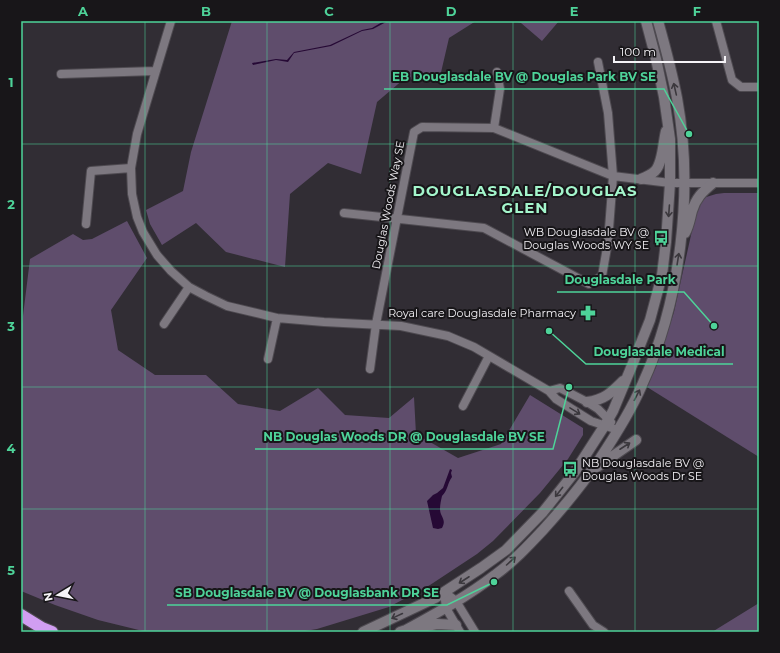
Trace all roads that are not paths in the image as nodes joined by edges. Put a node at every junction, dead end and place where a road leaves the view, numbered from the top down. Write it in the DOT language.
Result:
graph roads {
  1 [pos="171,21"];
  2 [pos="646,21"];
  3 [pos="658,21"];
  4 [pos="716,21"];
  5 [pos="598,62"];
  6 [pos="155,71"];
  7 [pos="497,72"];
  8 [pos="61,74"];
  9 [pos="759,87"];
  10 [pos="668,123"];
  11 [pos="494,128"];
  12 [pos="131,168"];
  13 [pos="612,176"];
  14 [pos="641,179"];
  15 [pos="670,183"];
  16 [pos="685,183"];
  17 [pos="713,183"];
  18 [pos="759,183"];
  19 [pos="344,213"];
  20 [pos="396,219"];
  21 [pos="86,224"];
  22 [pos="681,242"];
  23 [pos="190,287"];
  24 [pos="277,318"];
  25 [pos="164,324"];
  26 [pos="376,324"];
  27 [pos="489,356"];
  28 [pos="268,359"];
  29 [pos="370,368"];
  30 [pos="628,377"];
  31 [pos="549,390"];
  32 [pos="587,402"];
  33 [pos="463,406"];
  34 [pos="606,422"];
  35 [pos="618,430"];
  36 [pos="636,440"];
  37 [pos="592,470"];
  38 [pos="569,591"];
  39 [pos="444,592"];
  40 [pos="456,601"];
  41 [pos="446,608"];
  42 [pos="21,615"];
  43 [pos="458,628"];
  44 [pos="403,631"];
  45 [pos="52,632"];
  46 [pos="363,632"];
  47 [pos="475,632"];
  48 [pos="604,632"];
  1 -- 6 [label="street"];
  2 -- 10 [label="street"];
  16 -- 3 [label="street, one-way"];
  4 -- 9 [label="street"];
  5 -- 13 [label="street"];
  6 -- 8 [label="street"];
  6 -- 12 [label="street"];
  7 -- 11 [label="street"];
  10 -- 14 [label="street"];
  10 -- 15 [label="street"];
  11 -- 13 [label="street, Douglas Woods Way SE"];
  11 -- 20 [label="street, Douglas Woods Way SE"];
  12 -- 21 [label="street"];
  12 -- 23 [label="street"];
  13 -- 14 [label="street, Douglas Woods Way SE"];
  13 -- 20 [label="street"];
  14 -- 15 [label="street, Douglas Woods Way SE"];
  15 -- 16 [label="street, Douglas Woods Way SE"];
  15 -- 30 [label="street, one-way"];
  16 -- 17 [label="street, Douglas Woods Way SE"];
  16 -- 22 [label="street"];
  17 -- 18 [label="street, Douglas Woods Way SE"];
  17 -- 22 [label="street"];
  19 -- 20 [label="street"];
  20 -- 26 [label="street, Douglas Woods Way SE"];
  35 -- 22 [label="street, one-way"];
  23 -- 24 [label="street"];
  23 -- 25 [label="street"];
  24 -- 26 [label="street"];
  24 -- 28 [label="street"];
  26 -- 27 [label="street"];
  26 -- 29 [label="street, Douglas Woods Way SE"];
  27 -- 31 [label="street"];
  27 -- 33 [label="street"];
  30 -- 32 [label="street"];
  30 -- 34 [label="street"];
  31 -- 32 [label="street"];
  31 -- 34 [label="street, one-way"];
  32 -- 34 [label="street"];
  34 -- 35 [label="street"];
  34 -- 39 [label="street, one-way"];
  35 -- 37 [label="street"];
  37 -- 36 [label="street, one-way"];
  40 -- 37 [label="street, one-way"];
  38 -- 48 [label="street"];
  39 -- 40 [label="street"];
  39 -- 41 [label="street"];
  39 -- 46 [label="street, one-way"];
  40 -- 41 [label="street"];
  40 -- 47 [label="street"];
  41 -- 43 [label="street"];
  41 -- 44 [label="street"];
  42 -- 45 [label="highway"];
  43 -- 44 [label="street"];
}
